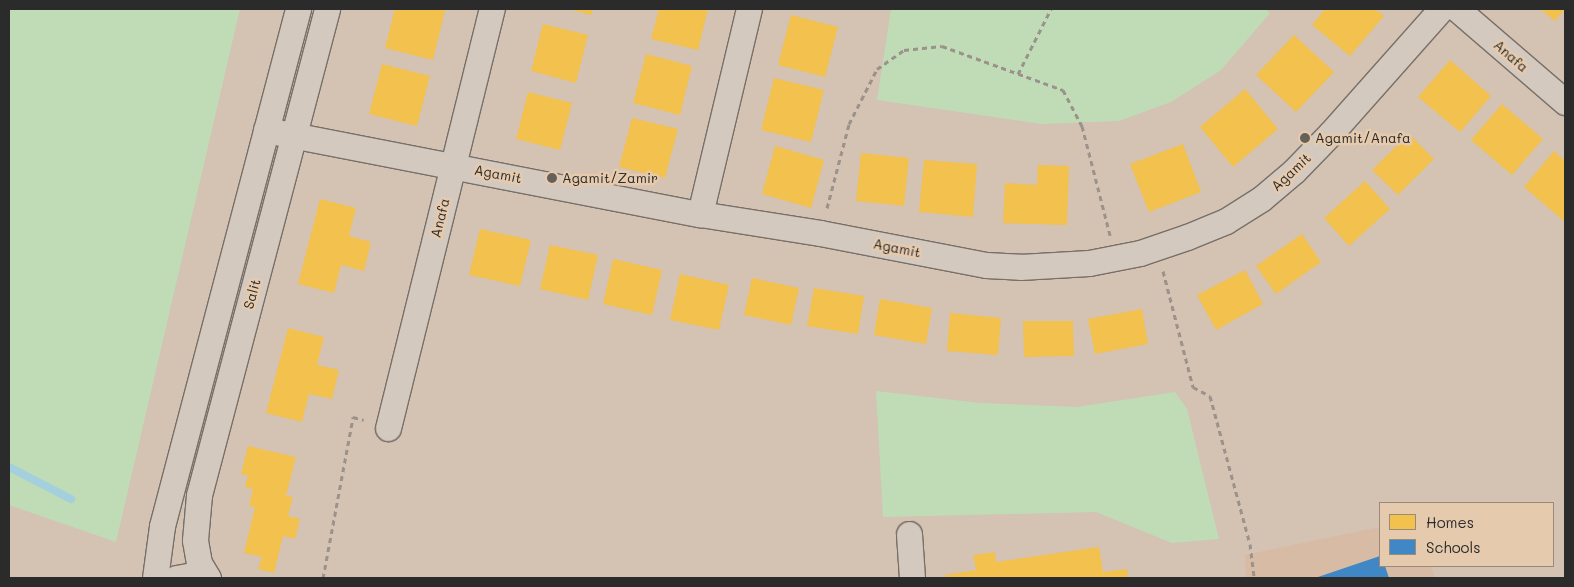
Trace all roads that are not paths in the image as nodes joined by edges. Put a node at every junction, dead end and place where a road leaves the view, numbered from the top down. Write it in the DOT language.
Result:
graph roads {
  1 [pos="298,9"];
  2 [pos="327,9"];
  3 [pos="492,9"];
  4 [pos="749,9"];
  5 [pos="1441,9"];
  6 [pos="1457,9"];
  7 [pos="1565,102"];
  8 [pos="266,130"];
  9 [pos="294,135"];
  10 [pos="453,165"];
  11 [pos="700,214"];
  12 [pos="388,428"];
  13 [pos="909,534"];
  14 [pos="155,578"];
  15 [pos="176,578"];
  16 [pos="200,578"];
  17 [pos="208,578"];
  18 [pos="912,578"];
  1 -- 8 [label="street, Salit"];
  2 -- 9 [label="street, Salit"];
  3 -- 10 [label="street, Anafa"];
  4 -- 11 [label="street"];
  5 -- 11 [label="street, Agamit"];
  6 -- 7 [label="street, Anafa"];
  8 -- 9 [label="street, Agamit"];
  8 -- 14 [label="street, Salit"];
  9 -- 10 [label="street, Agamit"];
  9 -- 17 [label="street, Salit"];
  10 -- 11 [label="street, Agamit"];
  10 -- 12 [label="street, Anafa"];
  13 -- 18 [label="street"];
  15 -- 16 [label="street"];
}
